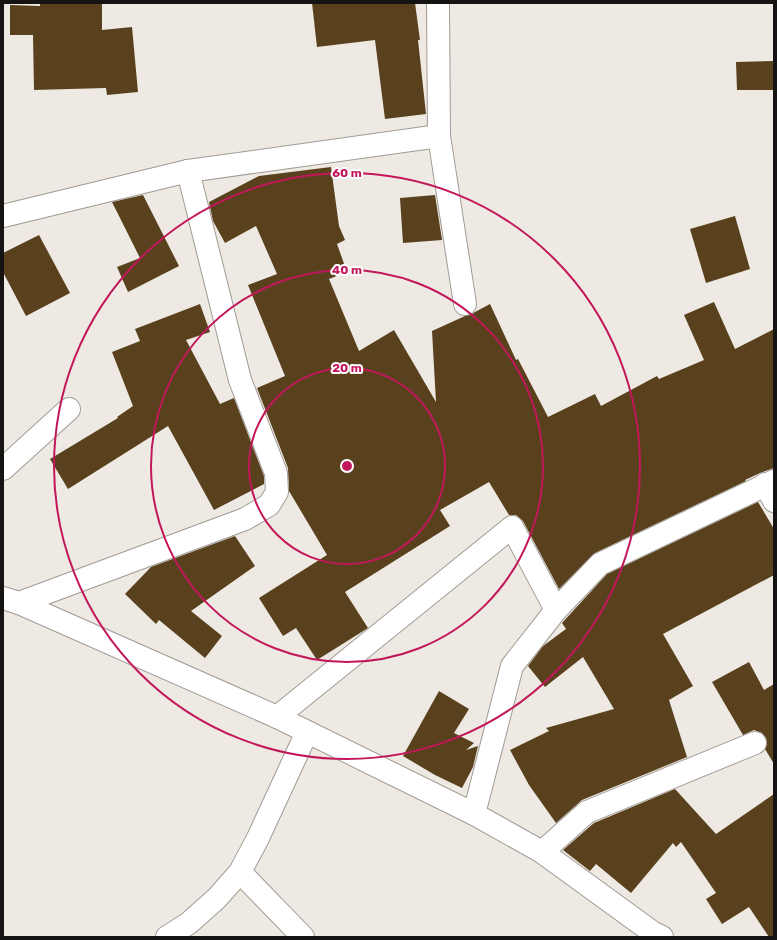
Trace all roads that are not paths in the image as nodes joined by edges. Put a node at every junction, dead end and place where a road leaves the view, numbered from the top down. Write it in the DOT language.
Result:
graph roads {
  1 [pos="438,3"];
  2 [pos="439,136"];
  3 [pos="188,171"];
  4 [pos="3,216"];
  5 [pos="465,304"];
  6 [pos="69,409"];
  7 [pos="3,469"];
  8 [pos="771,489"];
  9 [pos="11,600"];
  10 [pos="556,610"];
  11 [pos="277,717"];
  12 [pos="307,732"];
  13 [pos="755,743"];
  14 [pos="474,814"];
  15 [pos="542,852"];
  16 [pos="240,872"];
  17 [pos="167,937"];
  18 [pos="303,937"];
  19 [pos="662,937"];
  1 -- 2 [label="street"];
  2 -- 3 [label="street"];
  2 -- 5 [label="street"];
  3 -- 4 [label="street"];
  3 -- 9 [label="street"];
  6 -- 7 [label="street"];
  8 -- 10 [label="street"];
  9 -- 11 [label="street"];
  10 -- 11 [label="street"];
  10 -- 14 [label="street"];
  11 -- 12 [label="street"];
  12 -- 14 [label="street"];
  12 -- 16 [label="street"];
  13 -- 15 [label="street"];
  14 -- 15 [label="street"];
  15 -- 19 [label="street"];
  16 -- 17 [label="street"];
  16 -- 18 [label="street"];
}
